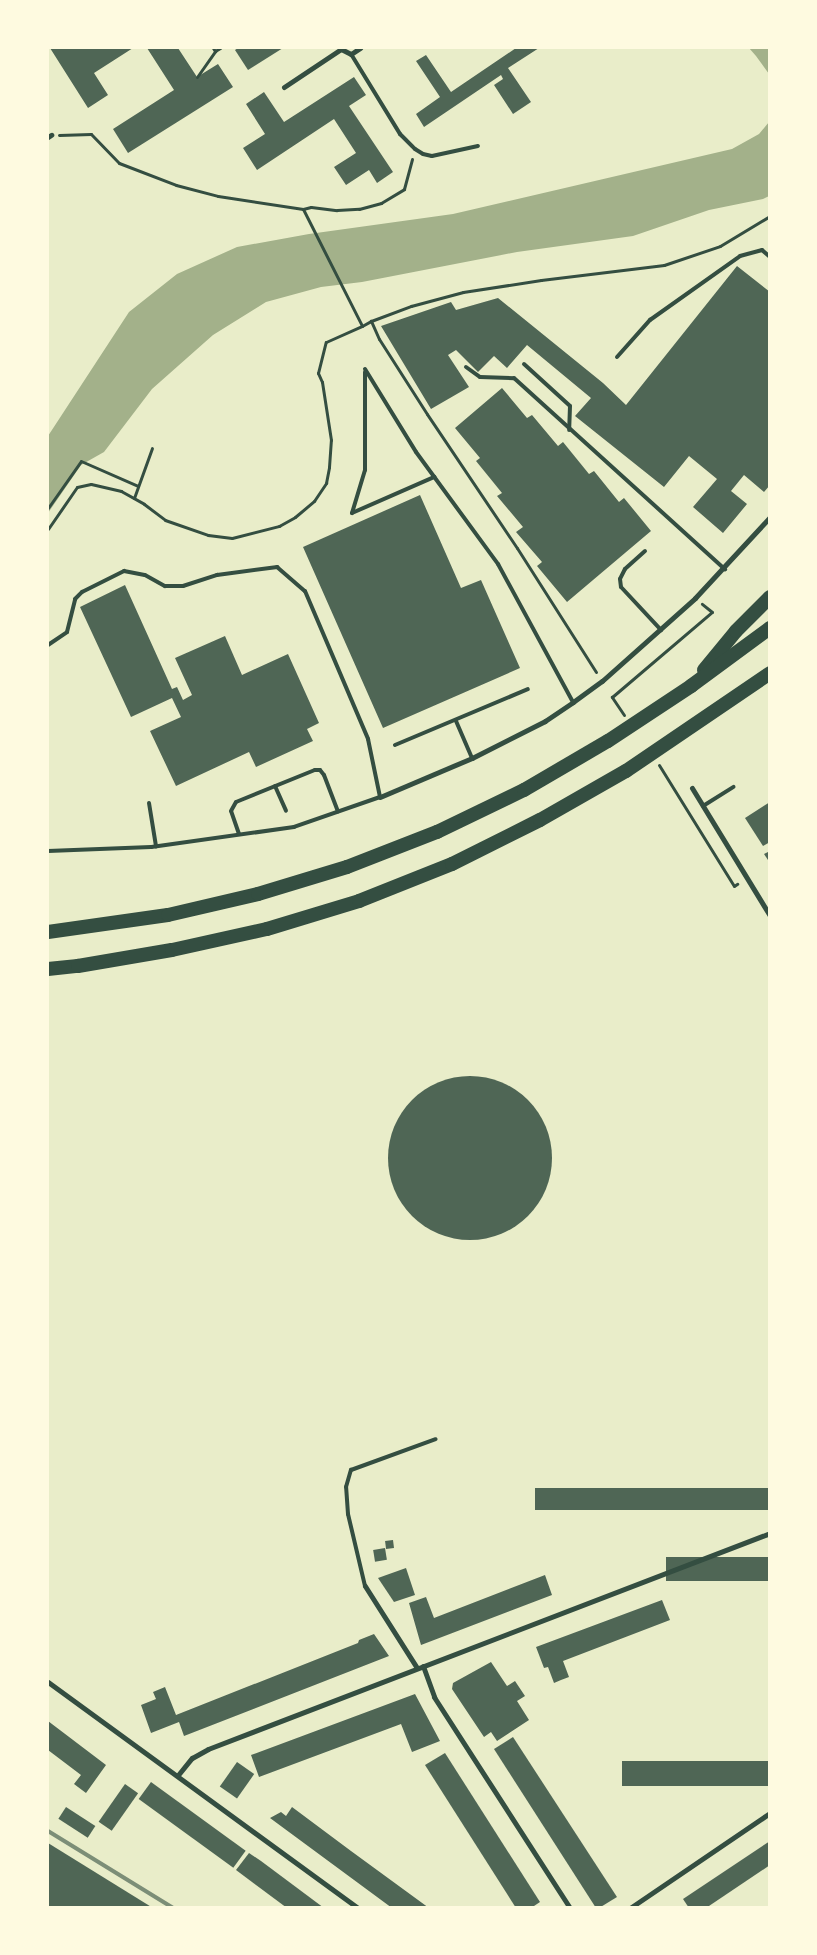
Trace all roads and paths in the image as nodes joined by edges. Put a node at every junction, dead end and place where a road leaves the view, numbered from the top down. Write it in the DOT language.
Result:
graph roads {
  1 [pos="220,48"];
  2 [pos="360,48"];
  3 [pos="214,49"];
  4 [pos="351,54"];
  5 [pos="197,77"];
  6 [pos="284,87"];
  7 [pos="49,136"];
  8 [pos="478,146"];
  9 [pos="415,149"];
  10 [pos="303,209"];
  11 [pos="770,257"];
  12 [pos="371,321"];
  13 [pos="362,326"];
  14 [pos="617,357"];
  15 [pos="524,364"];
  16 [pos="466,367"];
  17 [pos="569,430"];
  18 [pos="152,448"];
  19 [pos="434,477"];
  20 [pos="138,486"];
  21 [pos="134,498"];
  22 [pos="48,508"];
  23 [pos="770,517"];
  24 [pos="48,529"];
  25 [pos="645,551"];
  26 [pos="724,569"];
  27 [pos="770,597"];
  28 [pos="710,614"];
  29 [pos="770,628"];
  30 [pos="661,630"];
  31 [pos="48,645"];
  32 [pos="770,673"];
  33 [pos="691,686"];
  34 [pos="528,689"];
  35 [pos="616,694"];
  36 [pos="573,702"];
  37 [pos="456,721"];
  38 [pos="395,745"];
  39 [pos="472,758"];
  40 [pos="665,775"];
  41 [pos="275,786"];
  42 [pos="733,787"];
  43 [pos="692,788"];
  44 [pos="380,797"];
  45 [pos="149,803"];
  46 [pos="703,806"];
  47 [pos="286,811"];
  48 [pos="338,811"];
  49 [pos="240,834"];
  50 [pos="156,846"];
  51 [pos="48,851"];
  52 [pos="738,883"];
  53 [pos="770,916"];
  54 [pos="48,932"];
  55 [pos="48,969"];
  56 [pos="436,1439"];
  57 [pos="770,1533"];
  58 [pos="365,1586"];
  59 [pos="423,1666"];
  60 [pos="416,1668"];
  61 [pos="48,1682"];
  62 [pos="178,1775"];
  63 [pos="770,1814"];
  64 [pos="566,1906"];
  65 [pos="358,1908"];
  66 [pos="630,1908"];
  1 -- 3 [label="path"];
  2 -- 4 [label="street"];
  3 -- 5 [label="path"];
  4 -- 6 [label="street"];
  4 -- 9 [label="lane"];
  7 -- 10 [label="path"];
  8 -- 9 [label="lane"];
  9 -- 10 [label="path"];
  10 -- 13 [label="path"];
  11 -- 14 [label="lane"];
  12 -- 13 [label="path"];
  13 -- 21 [label="path"];
  15 -- 17 [label="lane"];
  16 -- 17 [label="lane"];
  17 -- 26 [label="lane"];
  18 -- 20 [label="path"];
  19 -- 19 [label="lane"];
  19 -- 36 [label="lane"];
  20 -- 21 [label="path"];
  20 -- 22 [label="path"];
  21 -- 24 [label="path"];
  23 -- 26 [label="street"];
  25 -- 30 [label="lane"];
  26 -- 30 [label="street"];
  27 -- 33 [label="highway"];
  28 -- 35 [label="path"];
  29 -- 33 [label="highway"];
  30 -- 36 [label="street"];
  31 -- 44 [label="lane"];
  32 -- 55 [label="highway"];
  33 -- 54 [label="highway"];
  34 -- 37 [label="lane"];
  36 -- 39 [label="street"];
  37 -- 38 [label="lane"];
  37 -- 39 [label="lane"];
  39 -- 44 [label="street"];
  40 -- 52 [label="path"];
  41 -- 47 [label="lane"];
  41 -- 48 [label="lane"];
  41 -- 49 [label="lane"];
  42 -- 46 [label="lane"];
  43 -- 46 [label="street"];
  44 -- 48 [label="lane"];
  45 -- 50 [label="lane"];
  46 -- 53 [label="street"];
  48 -- 49 [label="lane"];
  49 -- 50 [label="lane"];
  50 -- 51 [label="lane"];
  56 -- 58 [label="lane"];
  57 -- 59 [label="street"];
  58 -- 60 [label="street"];
  59 -- 60 [label="street"];
  59 -- 64 [label="street"];
  60 -- 62 [label="street"];
  61 -- 62 [label="street"];
  62 -- 65 [label="street"];
  63 -- 66 [label="street"];
}
